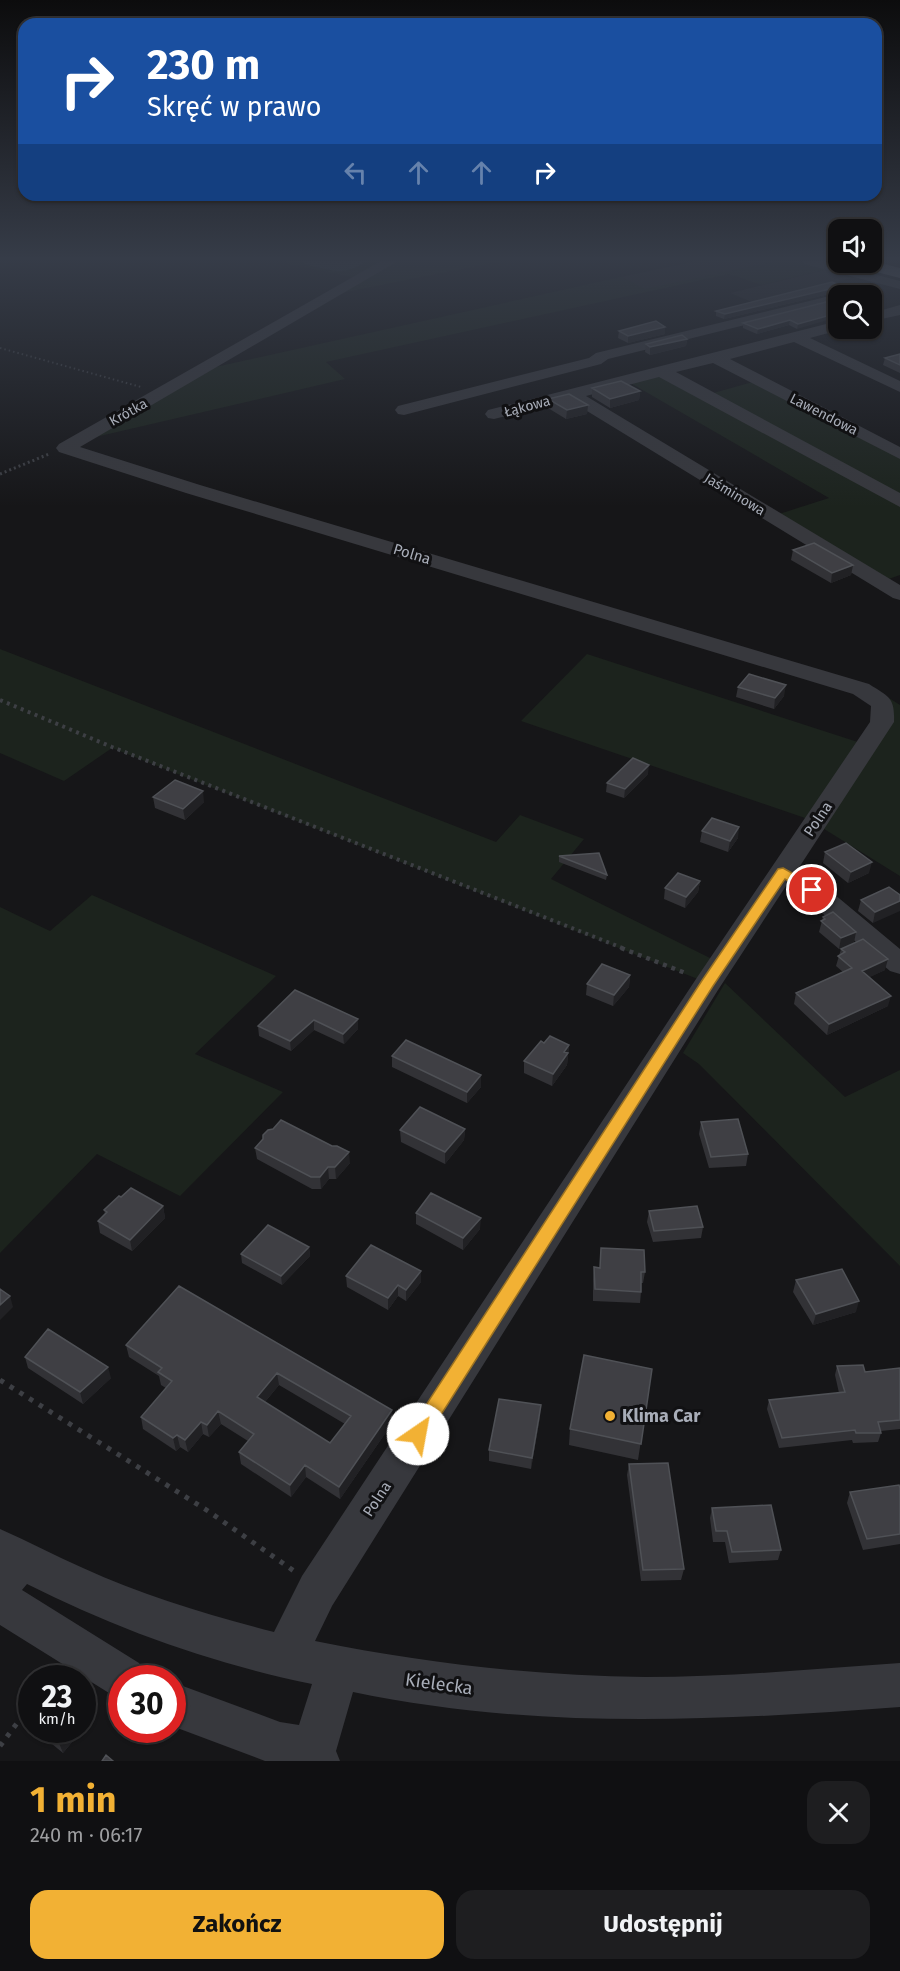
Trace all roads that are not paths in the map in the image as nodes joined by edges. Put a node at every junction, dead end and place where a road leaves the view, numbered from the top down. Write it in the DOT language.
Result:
graph roads {
  1 [pos="249,343"];
  2 [pos="654,343"];
  3 [pos="772,343"];
  4 [pos="809,343"];
  5 [pos="716,358"];
  6 [pos="663,372"];
  7 [pos="900,387"];
  8 [pos="571,394"];
  9 [pos="404,410"];
  10 [pos="494,414"];
  11 [pos="65,448"];
  12 [pos="900,454"];
  13 [pos="900,501"];
  14 [pos="900,594"];
  15 [pos="783,872"];
  16 [pos="900,964"];
  17 [pos="6,1565"];
  18 [pos="0,1601"];
  19 [pos="285,1656"];
  20 [pos="108,1668"];
  21 [pos="338,1669"];
  22 [pos="900,1685"];
  23 [pos="186,1709"];
  24 [pos="315,1756"];
  1 -- 11 [label="street, Krótka"];
  2 -- 9 [label="street"];
  3 -- 5 [label="street, Łąkowa"];
  4 -- 7 [label="street"];
  5 -- 6 [label="street, Łąkowa"];
  5 -- 12 [label="street, Lawendowa"];
  6 -- 8 [label="street, Łąkowa"];
  6 -- 13 [label="street"];
  8 -- 10 [label="street, Łąkowa"];
  8 -- 14 [label="street, Jaśminowa"];
  11 -- 15 [label="street, Polna"];
  15 -- 16 [label="street"];
  15 -- 19 [label="street, Polna"];
  17 -- 19 [label="street, Kielecka"];
  18 -- 20 [label="street"];
  19 -- 21 [label="street, Kielecka"];
  21 -- 22 [label="street, Kielecka"];
  21 -- 24 [label="street"];
  23 -- 24 [label="street"];
}
